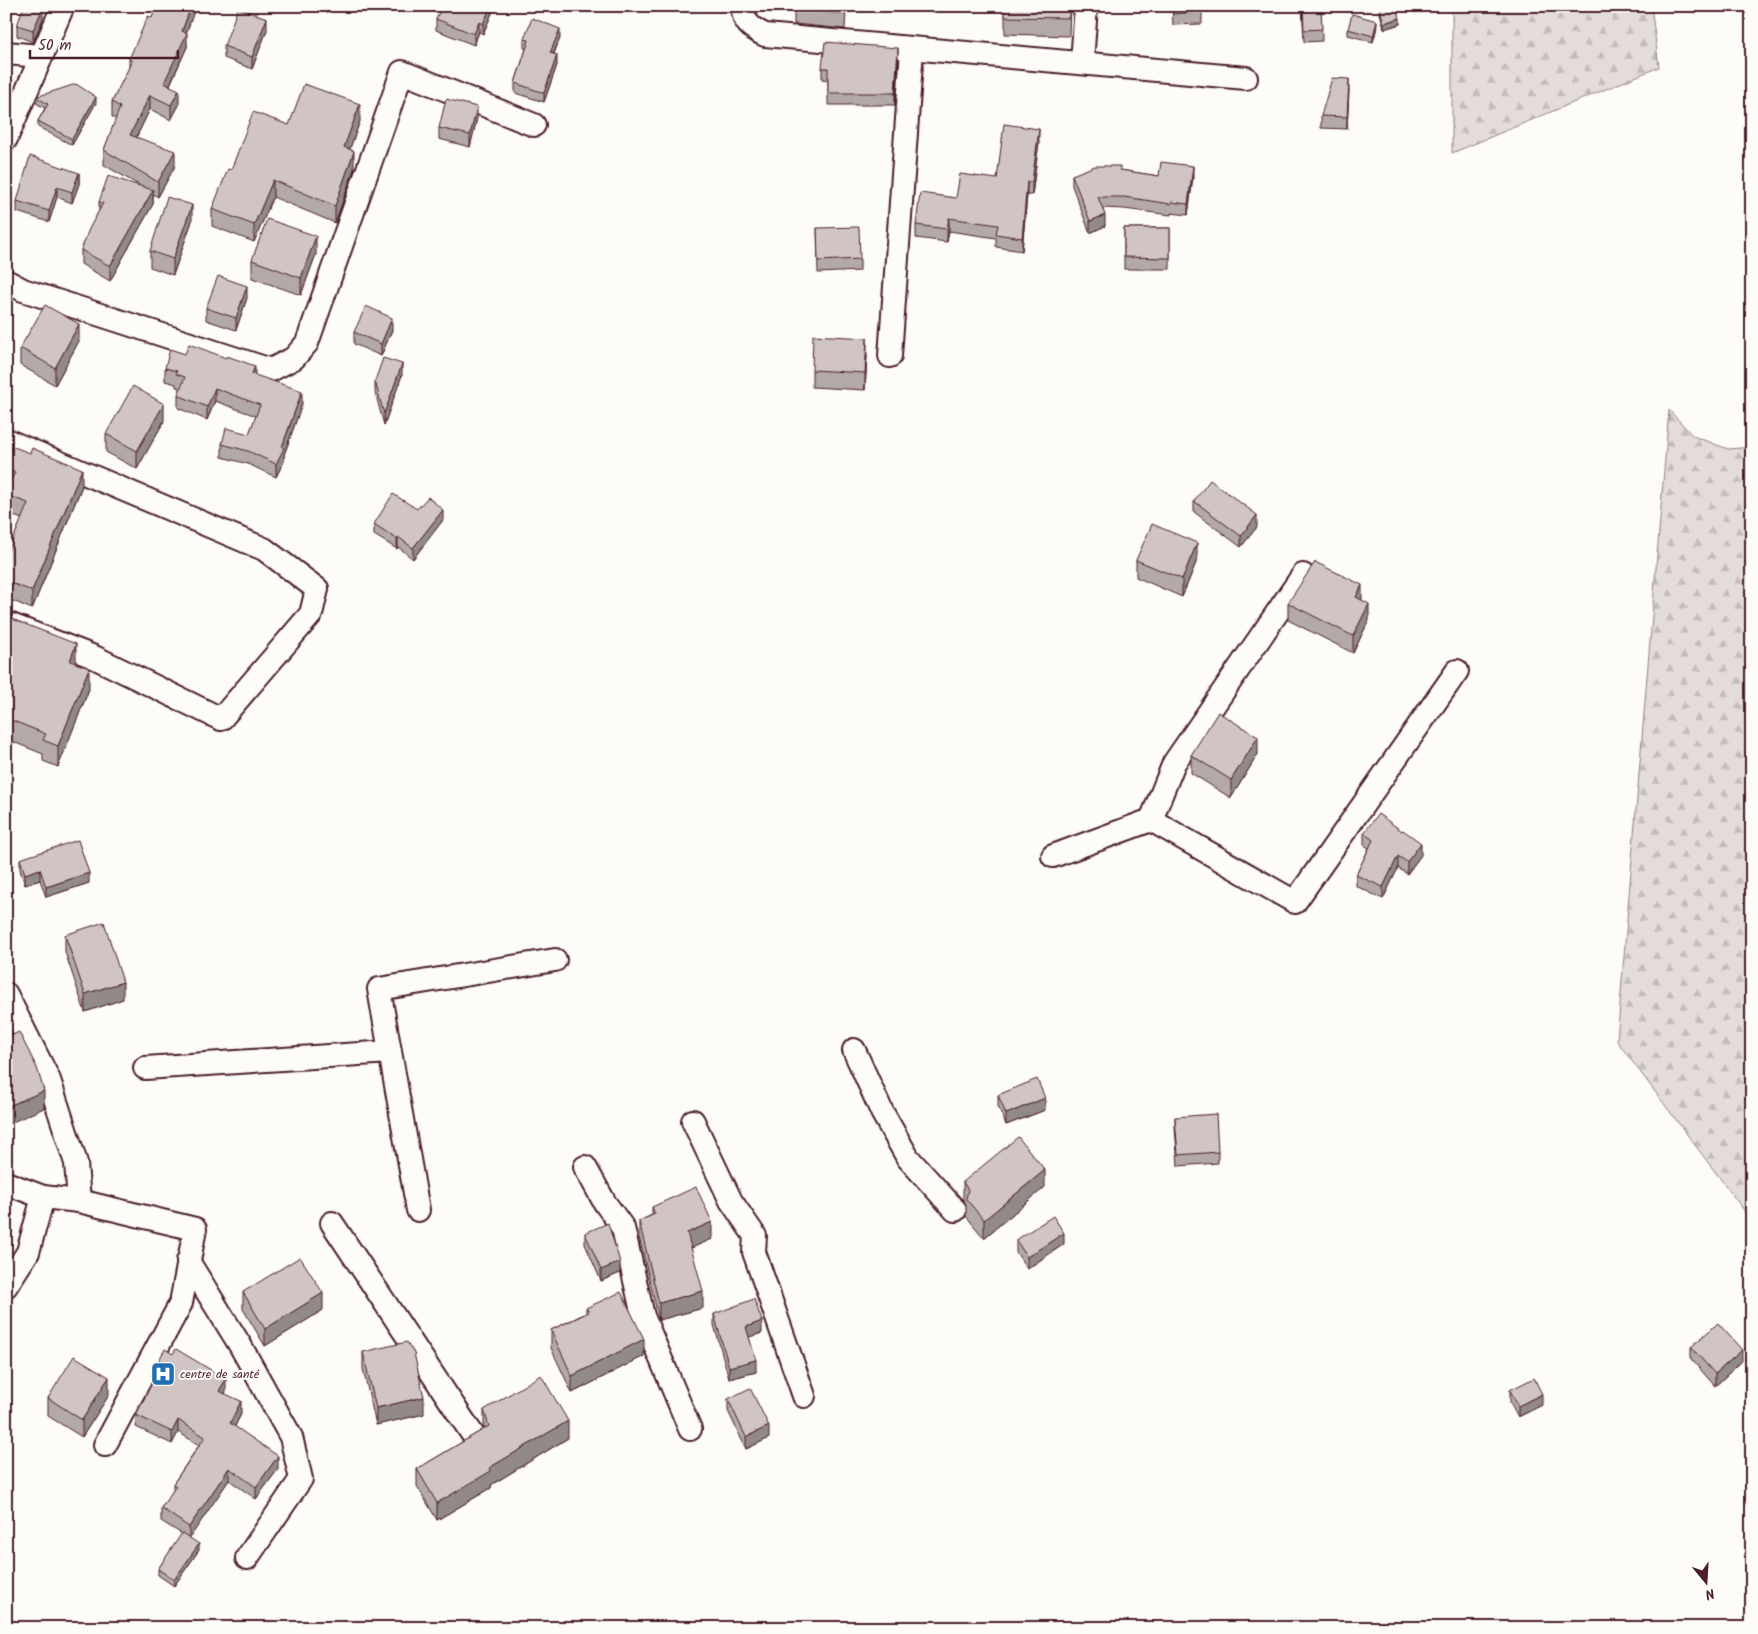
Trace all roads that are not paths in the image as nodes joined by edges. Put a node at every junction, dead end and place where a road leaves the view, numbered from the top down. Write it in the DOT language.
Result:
graph roads {
  1 [pos="63,6"];
  2 [pos="743,6"];
  3 [pos="1086,6"];
  4 [pos="912,48"];
  5 [pos="6,53"];
  6 [pos="40,56"];
  7 [pos="1082,63"];
  8 [pos="1246,78"];
  9 [pos="534,124"];
  10 [pos="6,139"];
  11 [pos="6,281"];
  12 [pos="890,356"];
  13 [pos="6,440"];
  14 [pos="1303,575"];
  15 [pos="6,623"];
  16 [pos="1457,671"];
  17 [pos="1152,820"];
  18 [pos="1053,856"];
  19 [pos="555,960"];
  20 [pos="6,994"];
  21 [pos="854,1050"];
  22 [pos="390,1052"];
  23 [pos="144,1068"];
  24 [pos="693,1120"];
  25 [pos="585,1167"];
  26 [pos="6,1183"];
  27 [pos="43,1197"];
  28 [pos="79,1201"];
  29 [pos="418,1210"];
  30 [pos="955,1210"];
  31 [pos="332,1223"];
  32 [pos="188,1261"];
  33 [pos="6,1286"];
  34 [pos="804,1396"];
  35 [pos="690,1429"];
  36 [pos="473,1435"];
  37 [pos="105,1445"];
  38 [pos="247,1558"];
  1 -- 6 [label="street"];
  2 -- 4 [label="street"];
  3 -- 7 [label="street"];
  4 -- 7 [label="street"];
  4 -- 12 [label="street"];
  5 -- 6 [label="street"];
  6 -- 10 [label="street"];
  7 -- 8 [label="street"];
  9 -- 11 [label="street"];
  13 -- 15 [label="street"];
  14 -- 17 [label="street"];
  16 -- 17 [label="street"];
  17 -- 18 [label="street"];
  19 -- 22 [label="street"];
  20 -- 28 [label="street"];
  21 -- 30 [label="street"];
  22 -- 23 [label="street"];
  22 -- 29 [label="street"];
  24 -- 34 [label="street"];
  25 -- 35 [label="street"];
  26 -- 27 [label="street"];
  27 -- 28 [label="street"];
  27 -- 33 [label="street"];
  28 -- 32 [label="street"];
  31 -- 36 [label="street"];
  32 -- 37 [label="street"];
  32 -- 38 [label="street"];
}
